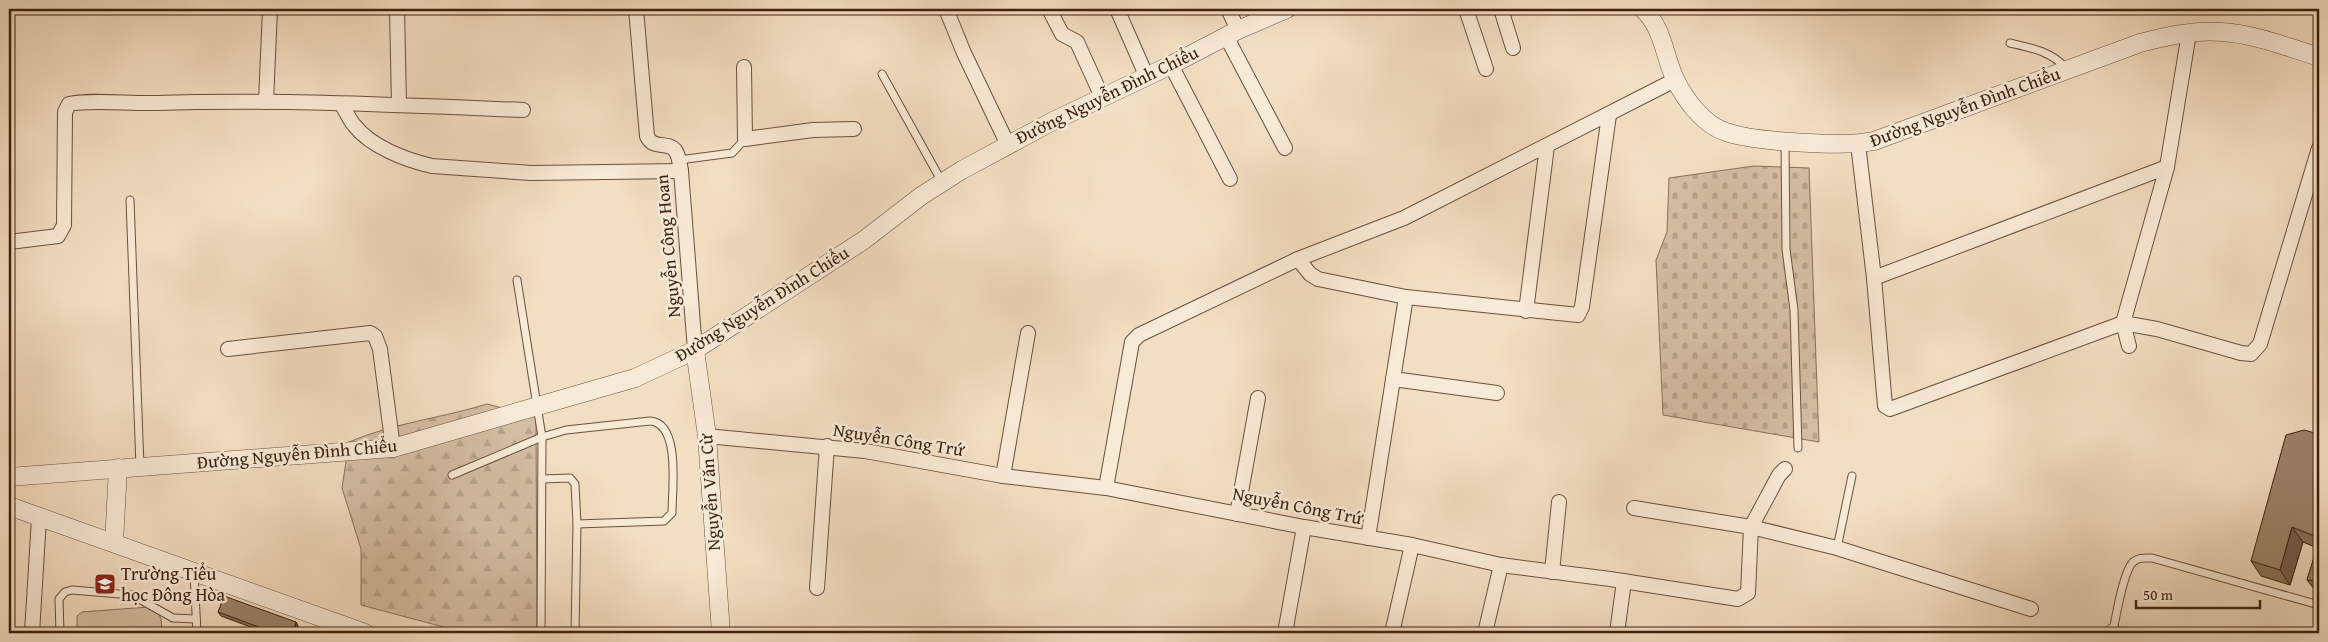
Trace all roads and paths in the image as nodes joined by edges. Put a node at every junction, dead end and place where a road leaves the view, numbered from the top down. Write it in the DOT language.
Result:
graph roads {
  1 [pos="270,9"];
  2 [pos="397,9"];
  3 [pos="636,9"];
  4 [pos="946,9"];
  5 [pos="1049,9"];
  6 [pos="1117,9"];
  7 [pos="1228,9"];
  8 [pos="1287,9"];
  9 [pos="1466,9"];
  10 [pos="1501,9"];
  11 [pos="1642,9"];
  12 [pos="1232,33"];
  13 [pos="2189,33"];
  14 [pos="2010,43"];
  15 [pos="1513,48"];
  16 [pos="2319,57"];
  17 [pos="1171,65"];
  18 [pos="744,67"];
  19 [pos="1486,69"];
  20 [pos="2068,71"];
  21 [pos="882,74"];
  22 [pos="1146,75"];
  23 [pos="1676,80"];
  24 [pos="1102,98"];
  25 [pos="266,102"];
  26 [pos="342,105"];
  27 [pos="399,105"];
  28 [pos="523,110"];
  29 [pos="1609,115"];
  30 [pos="854,129"];
  31 [pos="745,139"];
  32 [pos="1785,140"];
  33 [pos="1858,144"];
  34 [pos="1008,145"];
  35 [pos="1547,146"];
  36 [pos="1285,148"];
  37 [pos="2319,148"];
  38 [pos="680,165"];
  39 [pos="2167,167"];
  40 [pos="1230,179"];
  41 [pos="942,182"];
  42 [pos="130,200"];
  43 [pos="9,242"];
  44 [pos="1298,259"];
  45 [pos="1874,278"];
  46 [pos="517,280"];
  47 [pos="1406,297"];
  48 [pos="1526,312"];
  49 [pos="2123,323"];
  50 [pos="1028,333"];
  51 [pos="2129,346"];
  52 [pos="228,349"];
  53 [pos="695,350"];
  54 [pos="1393,379"];
  55 [pos="1497,393"];
  56 [pos="1258,398"];
  57 [pos="539,407"];
  58 [pos="707,436"];
  59 [pos="542,437"];
  60 [pos="828,446"];
  61 [pos="393,448"];
  62 [pos="1798,448"];
  63 [pos="140,466"];
  64 [pos="118,468"];
  65 [pos="1785,469"];
  66 [pos="452,475"];
  67 [pos="1003,476"];
  68 [pos="1852,476"];
  69 [pos="9,477"];
  70 [pos="542,479"];
  71 [pos="1106,488"];
  72 [pos="1559,502"];
  73 [pos="9,506"];
  74 [pos="1634,508"];
  75 [pos="1237,514"];
  76 [pos="39,518"];
  77 [pos="577,524"];
  78 [pos="1304,527"];
  79 [pos="1751,527"];
  80 [pos="1368,538"];
  81 [pos="114,543"];
  82 [pos="1412,545"];
  83 [pos="1837,548"];
  84 [pos="1501,565"];
  85 [pos="1552,572"];
  86 [pos="194,573"];
  87 [pos="1624,581"];
  88 [pos="818,588"];
  89 [pos="2319,605"];
  90 [pos="2031,610"];
  91 [pos="196,618"];
  92 [pos="197,632"];
  93 [pos="2113,632"];
  94 [pos="32,633"];
  95 [pos="60,633"];
  96 [pos="213,633"];
  97 [pos="365,633"];
  98 [pos="541,633"];
  99 [pos="576,633"];
  100 [pos="721,633"];
  101 [pos="1285,633"];
  102 [pos="1392,633"];
  103 [pos="1485,633"];
  104 [pos="1617,633"];
  1 -- 25 [label="street"];
  2 -- 27 [label="street"];
  3 -- 38 [label="street, Nguyễn Công Hoan"];
  4 -- 34 [label="street"];
  5 -- 24 [label="street"];
  6 -- 22 [label="street"];
  7 -- 12 [label="street"];
  8 -- 12 [label="street, Đường Nguyễn Đình Chiểu"];
  9 -- 19 [label="street"];
  10 -- 15 [label="street"];
  11 -- 23 [label="street, Đường Nguyễn Đình Chiểu"];
  12 -- 17 [label="street, Đường Nguyễn Đình Chiểu"];
  12 -- 36 [label="street"];
  13 -- 16 [label="street, Đường Nguyễn Đình Chiểu"];
  13 -- 20 [label="street, Đường Nguyễn Đình Chiểu"];
  13 -- 39 [label="street"];
  14 -- 20 [label="lane"];
  17 -- 22 [label="street, Đường Nguyễn Đình Chiểu"];
  17 -- 40 [label="street"];
  18 -- 31 [label="street"];
  20 -- 33 [label="street, Đường Nguyễn Đình Chiểu"];
  21 -- 41 [label="lane"];
  22 -- 24 [label="street, Đường Nguyễn Đình Chiểu"];
  23 -- 29 [label="street"];
  23 -- 32 [label="street, Đường Nguyễn Đình Chiểu"];
  24 -- 34 [label="street, Đường Nguyễn Đình Chiểu"];
  25 -- 26 [label="street"];
  25 -- 43 [label="street"];
  26 -- 27 [label="street"];
  26 -- 38 [label="street"];
  27 -- 28 [label="street"];
  29 -- 35 [label="street"];
  29 -- 48 [label="street"];
  30 -- 31 [label="street"];
  31 -- 38 [label="lane"];
  32 -- 33 [label="street, Đường Nguyễn Đình Chiểu"];
  32 -- 62 [label="lane"];
  33 -- 45 [label="street"];
  34 -- 41 [label="street, Đường Nguyễn Đình Chiểu"];
  35 -- 44 [label="street"];
  35 -- 48 [label="street"];
  37 -- 49 [label="street"];
  38 -- 53 [label="street, Nguyễn Công Hoan"];
  39 -- 45 [label="street"];
  39 -- 49 [label="street"];
  41 -- 53 [label="street, Đường Nguyễn Đình Chiểu"];
  42 -- 63 [label="lane"];
  44 -- 47 [label="street"];
  44 -- 71 [label="street"];
  45 -- 49 [label="street"];
  46 -- 57 [label="lane"];
  47 -- 48 [label="street"];
  47 -- 54 [label="street"];
  49 -- 51 [label="street"];
  50 -- 67 [label="street"];
  52 -- 61 [label="street"];
  53 -- 57 [label="street, Đường Nguyễn Đình Chiểu"];
  53 -- 58 [label="street, Nguyễn Văn Cừ"];
  54 -- 55 [label="street"];
  54 -- 80 [label="street"];
  56 -- 75 [label="street"];
  57 -- 59 [label="lane"];
  57 -- 61 [label="street, Đường Nguyễn Đình Chiểu"];
  58 -- 60 [label="street, Nguyễn Công Trứ"];
  58 -- 100 [label="street, Nguyễn Văn Cừ"];
  59 -- 66 [label="lane"];
  59 -- 70 [label="lane"];
  59 -- 77 [label="lane"];
  60 -- 67 [label="street, Nguyễn Công Trứ"];
  60 -- 88 [label="street"];
  61 -- 63 [label="street, Đường Nguyễn Đình Chiểu"];
  63 -- 64 [label="street, Đường Nguyễn Đình Chiểu"];
  64 -- 69 [label="street, Đường Nguyễn Đình Chiểu"];
  64 -- 81 [label="street"];
  65 -- 79 [label="street, Nguyễn Công Trứ"];
  67 -- 71 [label="street, Nguyễn Công Trứ"];
  68 -- 83 [label="lane"];
  70 -- 77 [label="lane"];
  70 -- 98 [label="lane"];
  71 -- 75 [label="street, Nguyễn Công Trứ"];
  72 -- 85 [label="street"];
  73 -- 76 [label="street"];
  74 -- 79 [label="street"];
  75 -- 78 [label="street, Nguyễn Công Trứ"];
  76 -- 81 [label="street"];
  76 -- 94 [label="street"];
  77 -- 99 [label="lane"];
  78 -- 80 [label="street, Nguyễn Công Trứ"];
  78 -- 101 [label="street"];
  79 -- 83 [label="street"];
  79 -- 87 [label="street, Nguyễn Công Trứ"];
  80 -- 82 [label="street, Nguyễn Công Trứ"];
  81 -- 86 [label="street"];
  82 -- 84 [label="street, Nguyễn Công Trứ"];
  82 -- 102 [label="street"];
  83 -- 90 [label="street"];
  84 -- 85 [label="street, Nguyễn Công Trứ"];
  84 -- 103 [label="street"];
  85 -- 87 [label="street, Nguyễn Công Trứ"];
  86 -- 91 [label="lane"];
  86 -- 97 [label="street"];
  87 -- 104 [label="street"];
  89 -- 93 [label="lane"];
  91 -- 92 [label="lane"];
  91 -- 95 [label="lane"];
  92 -- 96 [label="lane"];
}
